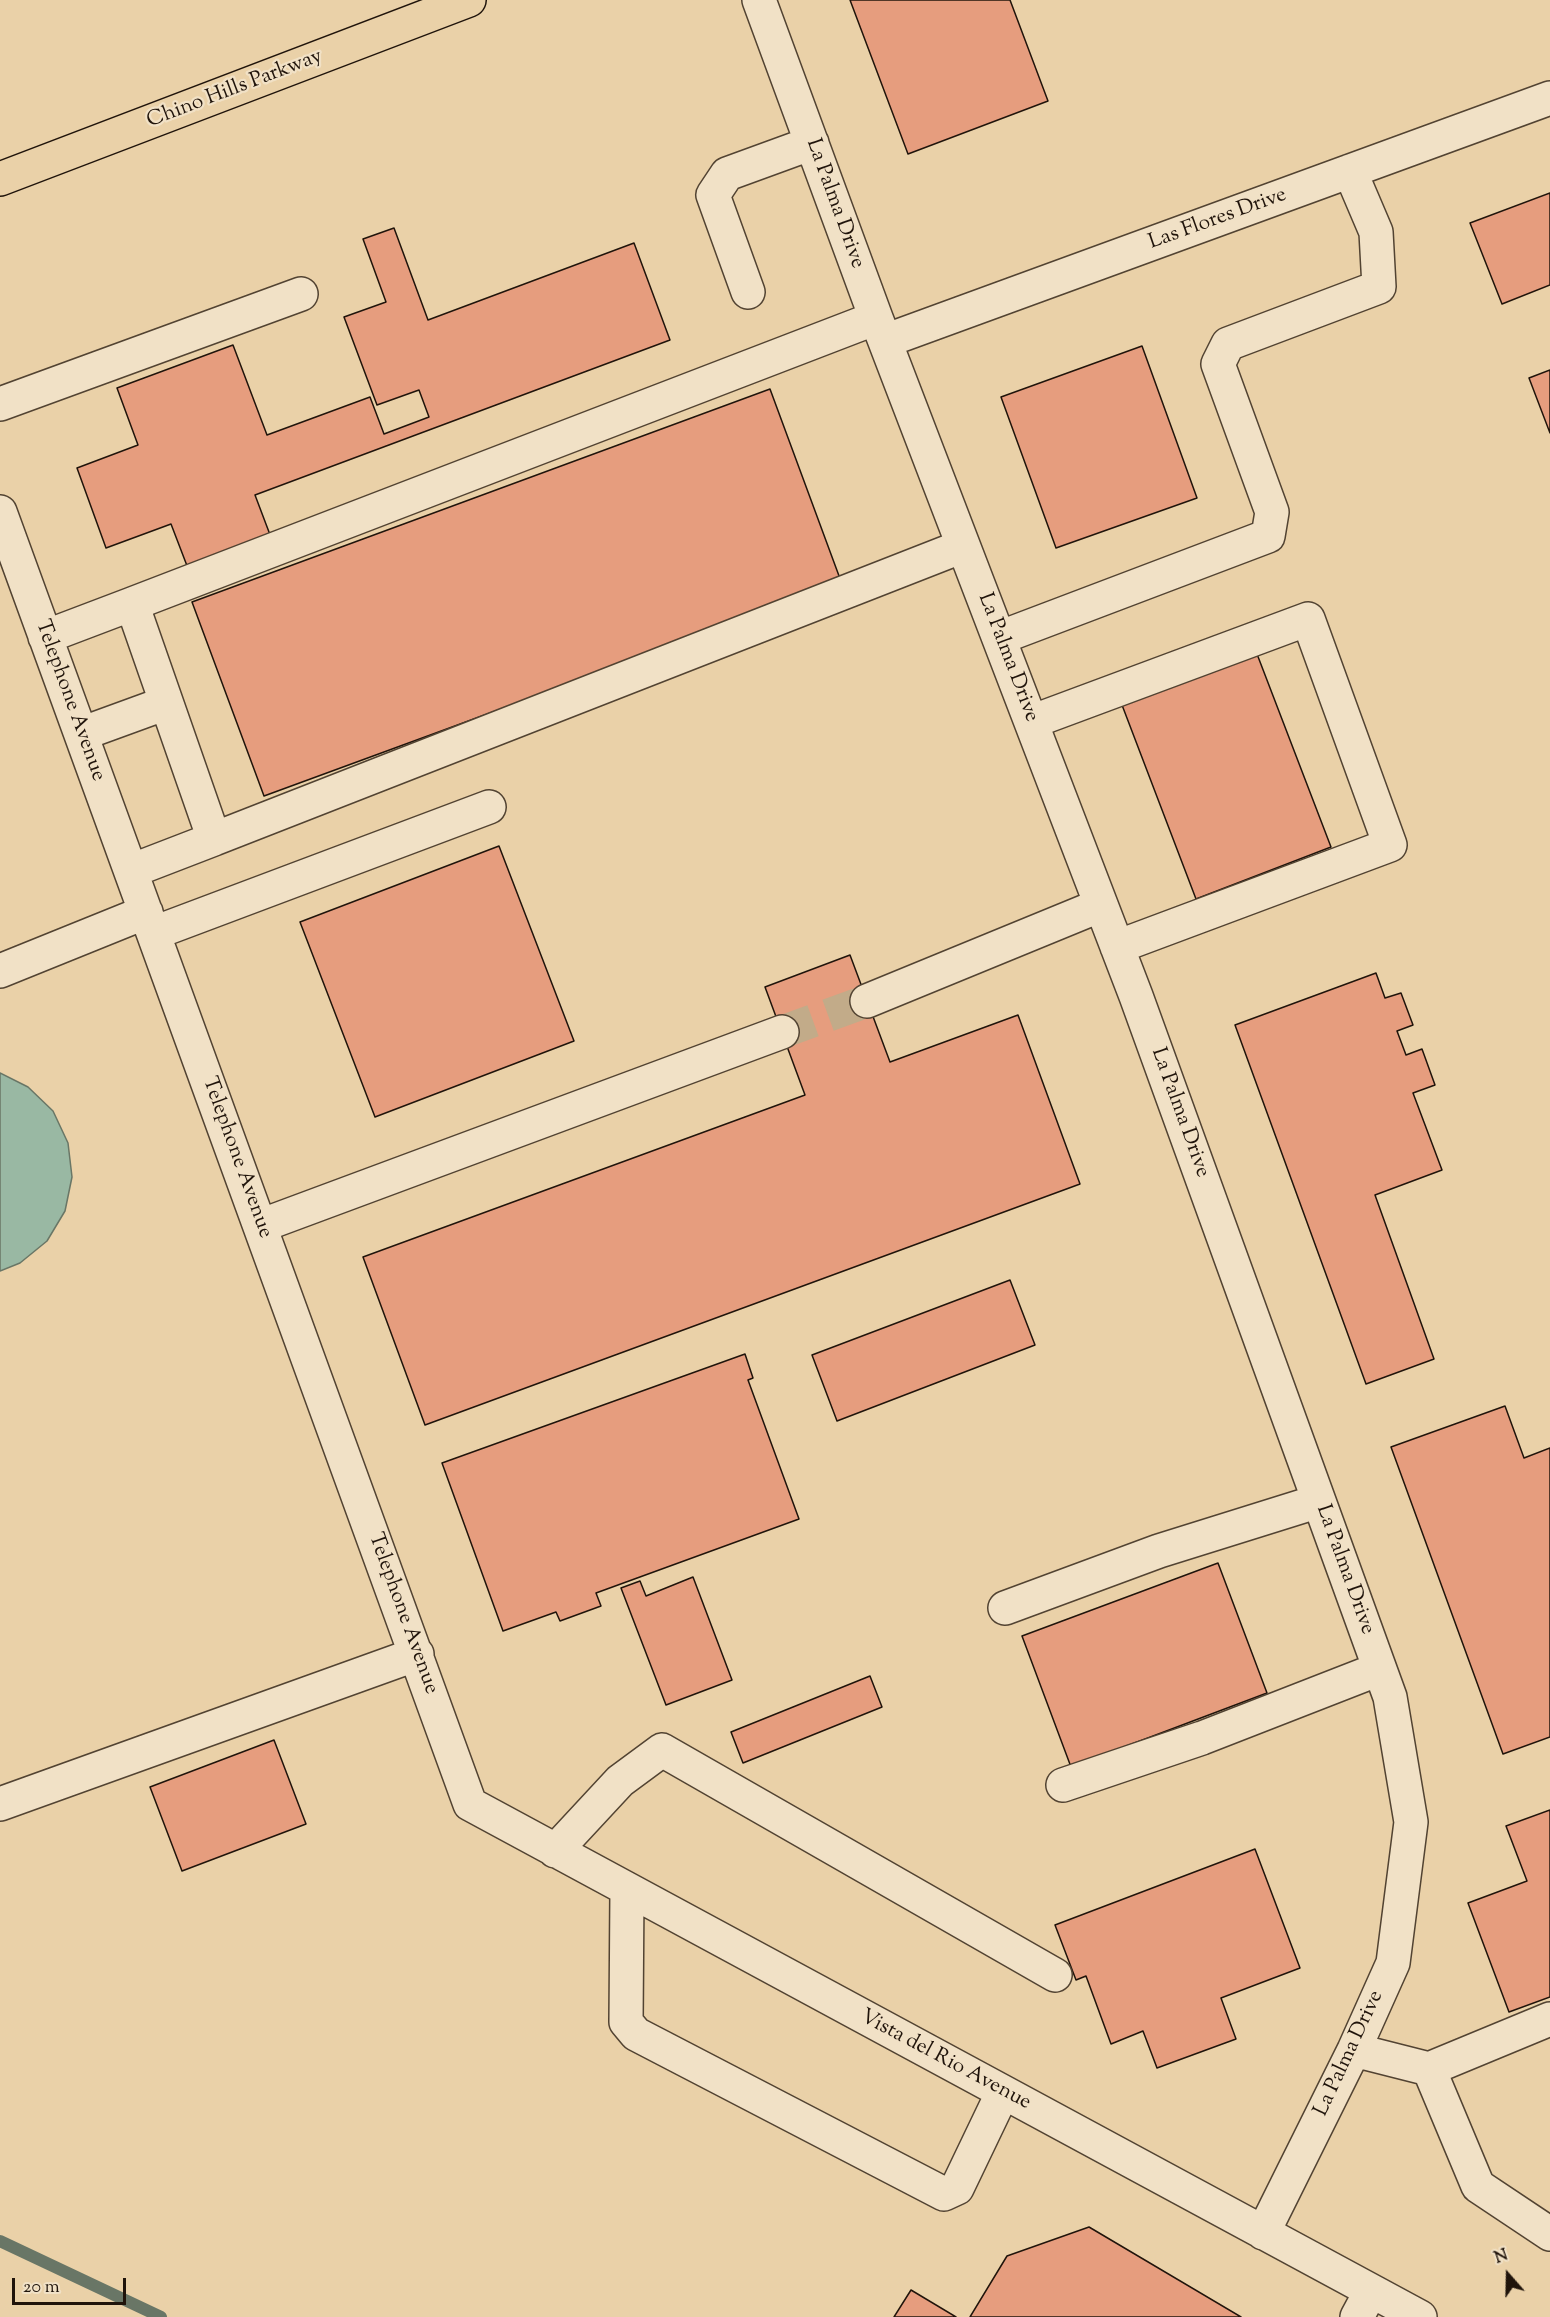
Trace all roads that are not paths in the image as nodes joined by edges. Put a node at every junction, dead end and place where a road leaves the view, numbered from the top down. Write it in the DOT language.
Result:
graph roads {
  1 [pos="469,0"];
  2 [pos="759,0"];
  3 [pos="1550,98"];
  4 [pos="812,143"];
  5 [pos="1350,171"];
  6 [pos="0,179"];
  7 [pos="748,292"];
  8 [pos="301,294"];
  9 [pos="881,330"];
  10 [pos="0,404"];
  11 [pos="0,512"];
  12 [pos="963,546"];
  13 [pos="132,604"];
  14 [pos="45,637"];
  15 [pos="999,638"];
  16 [pos="166,703"];
  17 [pos="1031,722"];
  18 [pos="81,734"];
  19 [pos="489,807"];
  20 [pos="214,839"];
  21 [pos="131,871"];
  22 [pos="1101,905"];
  23 [pos="150,922"];
  24 [pos="1118,947"];
  25 [pos="0,971"];
  26 [pos="867,1001"];
  27 [pos="782,1032"];
  28 [pos="261,1226"];
  29 [pos="1319,1501"];
  30 [pos="1005,1608"];
  31 [pos="417,1654"];
  32 [pos="1379,1669"];
  33 [pos="1063,1785"];
  34 [pos="0,1804"];
  35 [pos="470,1804"];
  36 [pos="555,1851"];
  37 [pos="627,1890"];
  38 [pos="1055,1975"];
  39 [pos="1550,2019"];
  40 [pos="1354,2050"];
  41 [pos="1429,2069"];
  42 [pos="1003,2092"];
  43 [pos="1263,2233"];
  44 [pos="1550,2234"];
  45 [pos="1364,2304"];
  46 [pos="1420,2317"];
  1 -- 6 [label="main road, Chino Hills Parkway"];
  2 -- 4 [label="street, La Palma Drive"];
  3 -- 5 [label="street, Las Flores Drive"];
  4 -- 7 [label="street"];
  4 -- 9 [label="street, La Palma Drive"];
  5 -- 9 [label="street, Las Flores Drive"];
  5 -- 15 [label="street"];
  8 -- 10 [label="street"];
  9 -- 12 [label="street, La Palma Drive"];
  9 -- 13 [label="street, Las Flores Drive"];
  11 -- 14 [label="street, Telephone Avenue"];
  12 -- 15 [label="street, La Palma Drive"];
  12 -- 20 [label="street"];
  13 -- 14 [label="street, Las Flores Drive"];
  13 -- 16 [label="street"];
  14 -- 18 [label="street, Telephone Avenue"];
  15 -- 17 [label="street, La Palma Drive"];
  16 -- 18 [label="street"];
  16 -- 20 [label="street"];
  17 -- 22 [label="street, La Palma Drive"];
  17 -- 24 [label="street"];
  18 -- 21 [label="street, Telephone Avenue"];
  19 -- 23 [label="street"];
  20 -- 21 [label="street"];
  21 -- 23 [label="street, Telephone Avenue"];
  22 -- 24 [label="street, La Palma Drive"];
  22 -- 26 [label="street"];
  23 -- 25 [label="street"];
  23 -- 28 [label="street, Telephone Avenue"];
  24 -- 29 [label="street, La Palma Drive"];
  27 -- 28 [label="street"];
  28 -- 31 [label="street, Telephone Avenue"];
  29 -- 30 [label="street"];
  29 -- 32 [label="street, La Palma Drive"];
  31 -- 34 [label="street"];
  31 -- 35 [label="street, Telephone Avenue"];
  32 -- 33 [label="street"];
  32 -- 40 [label="street, La Palma Drive"];
  35 -- 36 [label="street, Vista del Rio Avenue"];
  36 -- 37 [label="street, Vista del Rio Avenue"];
  36 -- 38 [label="street"];
  37 -- 42 [label="street, Vista del Rio Avenue"];
  37 -- 42 [label="street"];
  39 -- 41 [label="street"];
  40 -- 41 [label="street"];
  40 -- 43 [label="street, La Palma Drive"];
  41 -- 44 [label="street"];
  42 -- 43 [label="street, Vista del Rio Avenue"];
  43 -- 45 [label="street, Vista del Rio Avenue"];
  45 -- 46 [label="street, Vista del Rio Avenue"];
}
